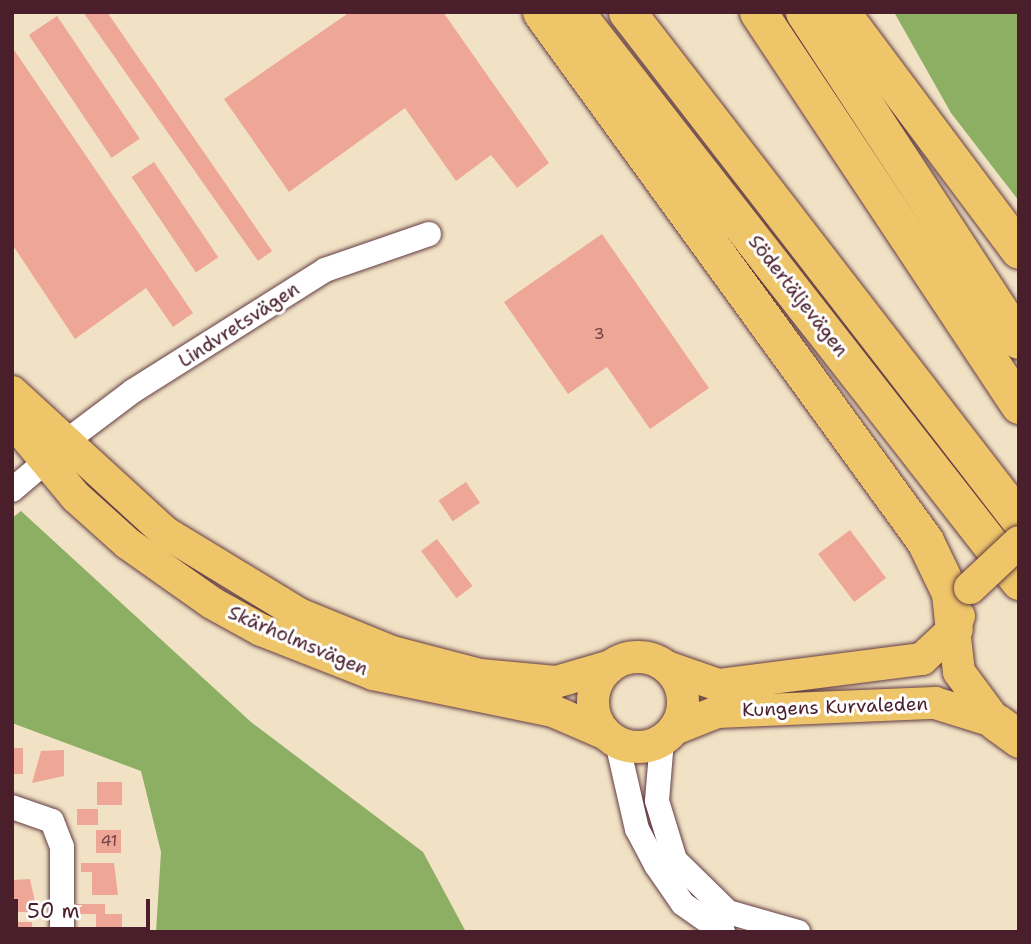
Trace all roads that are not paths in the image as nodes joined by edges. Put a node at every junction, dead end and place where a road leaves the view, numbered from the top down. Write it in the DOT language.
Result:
graph roads {
  1 [pos="541,12"];
  2 [pos="575,12"];
  3 [pos="627,12"];
  4 [pos="758,12"];
  5 [pos="804,12"];
  6 [pos="841,12"];
  7 [pos="429,234"];
  8 [pos="1019,250"];
  9 [pos="1019,341"];
  10 [pos="12,392"];
  11 [pos="1019,405"];
  12 [pos="12,420"];
  13 [pos="55,453"];
  14 [pos="12,490"];
  15 [pos="1019,519"];
  16 [pos="1019,542"];
  17 [pos="1019,581"];
  18 [pos="954,629"];
  19 [pos="611,666"];
  20 [pos="667,667"];
  21 [pos="1011,731"];
  22 [pos="668,735"];
  23 [pos="612,738"];
  24 [pos="12,807"];
  25 [pos="62,932"];
  26 [pos="723,932"];
  27 [pos="798,932"];
  1 -- 18 [label="highway"];
  2 -- 17 [label="highway, Södertäljevägen"];
  3 -- 15 [label="highway"];
  4 -- 11 [label="highway"];
  5 -- 9 [label="highway"];
  6 -- 8 [label="highway"];
  7 -- 13 [label="street, Lindvretsvägen"];
  10 -- 13 [label="main road, Skärholmsvägen"];
  12 -- 13 [label="main road, Skärholmsvägen"];
  13 -- 14 [label="street, Lindvretsvägen"];
  13 -- 19 [label="main road, Skärholmsvägen"];
  13 -- 23 [label="main road, Skärholmsvägen"];
  16 -- 18 [label="main road, bridge"];
  18 -- 20 [label="main road, Kungens Kurvaleden"];
  18 -- 21 [label="main road"];
  19 -- 20 [label="main road"];
  19 -- 23 [label="main road"];
  20 -- 22 [label="main road"];
  21 -- 22 [label="main road, Kungens Kurvaleden"];
  22 -- 23 [label="main road"];
  22 -- 27 [label="street"];
  23 -- 26 [label="street"];
  24 -- 25 [label="street"];
}
